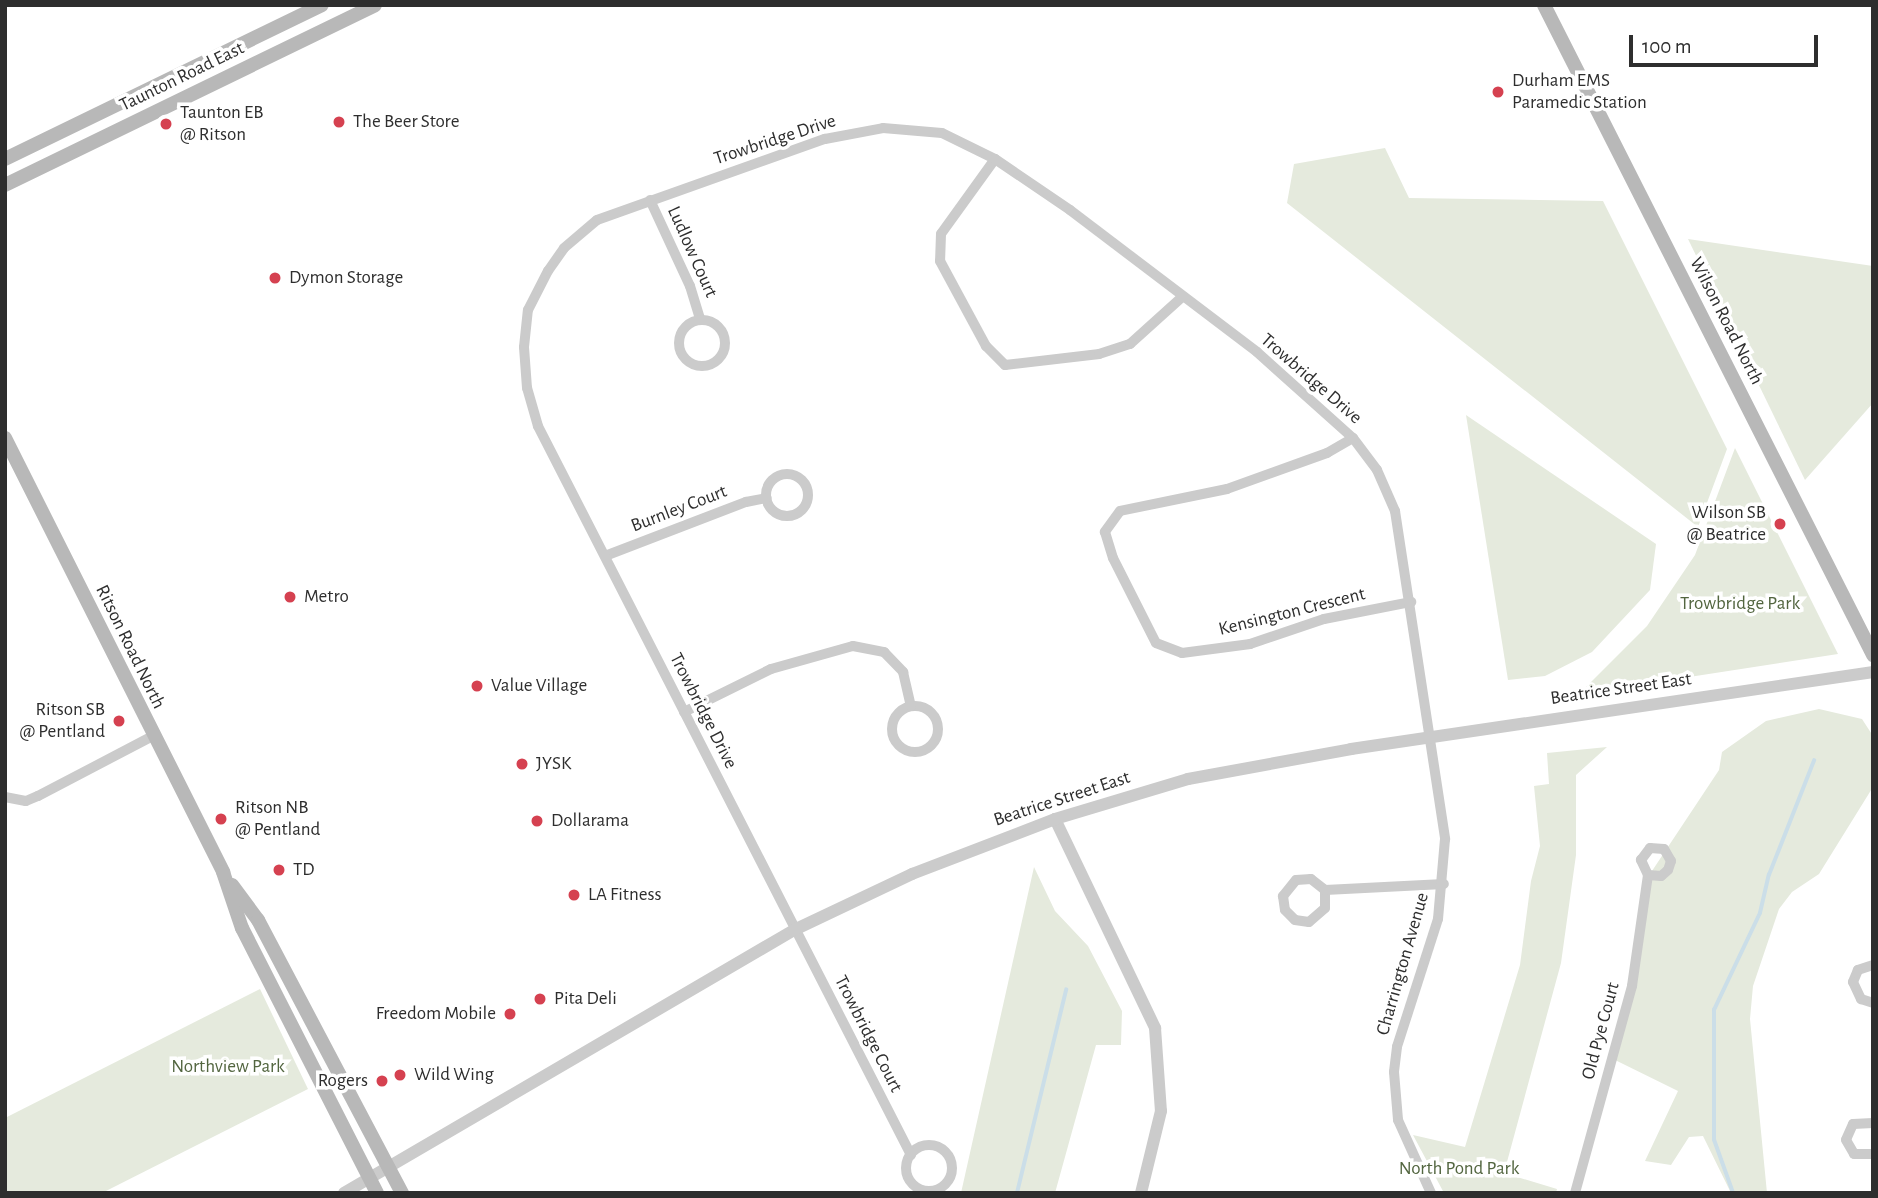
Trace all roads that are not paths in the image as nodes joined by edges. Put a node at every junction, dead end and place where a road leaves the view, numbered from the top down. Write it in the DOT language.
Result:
graph roads {
  1 [pos="322,5"];
  2 [pos="375,5"];
  3 [pos="1544,5"];
  4 [pos="353,10"];
  5 [pos="5,159"];
  6 [pos="995,159"];
  7 [pos="5,185"];
  8 [pos="650,200"];
  9 [pos="1181,298"];
  10 [pos="700,318"];
  11 [pos="5,438"];
  12 [pos="1353,438"];
  13 [pos="767,498"];
  14 [pos="604,556"];
  15 [pos="1411,602"];
  16 [pos="1873,655"];
  17 [pos="1873,672"];
  18 [pos="911,706"];
  19 [pos="684,712"];
  20 [pos="153,736"];
  21 [pos="1431,737"];
  22 [pos="5,797"];
  23 [pos="1055,819"];
  24 [pos="223,872"];
  25 [pos="1648,875"];
  26 [pos="1444,884"];
  27 [pos="1325,890"];
  28 [pos="794,930"];
  29 [pos="1873,965"];
  30 [pos="1873,1003"];
  31 [pos="1873,1109"];
  32 [pos="1870,1122"];
  33 [pos="1873,1154"];
  34 [pos="911,1155"];
  35 [pos="390,1166"];
  36 [pos="369,1178"];
  37 [pos="344,1193"];
  38 [pos="377,1193"];
  39 [pos="402,1193"];
  40 [pos="1141,1193"];
  41 [pos="1431,1193"];
  42 [pos="1575,1193"];
  1 -- 5 [label="main road, Taunton Road East"];
  2 -- 4 [label="main road, Taunton Road East"];
  3 -- 16 [label="main road, Wilson Road North"];
  4 -- 7 [label="main road, Taunton Road East"];
  6 -- 8 [label="street, Trowbridge Drive"];
  6 -- 9 [label="street, Trowbridge Drive"];
  6 -- 9 [label="street"];
  8 -- 10 [label="street, Ludlow Court"];
  8 -- 14 [label="street, Trowbridge Drive"];
  9 -- 12 [label="street, Trowbridge Drive"];
  10 -- 10 [label="street, Ludlow Court"];
  11 -- 20 [label="main road, Ritson Road North"];
  12 -- 15 [label="street, Trowbridge Drive"];
  12 -- 15 [label="street, Kensington Crescent"];
  13 -- 13 [label="street"];
  13 -- 14 [label="street, Burnley Court"];
  14 -- 19 [label="street, Trowbridge Drive"];
  15 -- 21 [label="street, Trowbridge Drive"];
  17 -- 21 [label="street, Beatrice Street East"];
  18 -- 18 [label="street"];
  18 -- 19 [label="street"];
  19 -- 28 [label="street, Trowbridge Drive"];
  20 -- 22 [label="street"];
  20 -- 24 [label="main road, Ritson Road North"];
  21 -- 23 [label="street, Beatrice Street East"];
  21 -- 26 [label="street, Charrington Avenue"];
  23 -- 28 [label="street, Beatrice Street East"];
  23 -- 40 [label="street"];
  24 -- 35 [label="main road, Ritson Road North"];
  24 -- 36 [label="main road, Ritson Road North"];
  25 -- 42 [label="street, Old Pye Court"];
  26 -- 27 [label="street"];
  26 -- 41 [label="street, Charrington Avenue"];
  27 -- 27 [label="street"];
  28 -- 34 [label="street, Trowbridge Court"];
  28 -- 35 [label="street, Beatrice Street East"];
  29 -- 30 [label="street"];
  31 -- 32 [label="street"];
  32 -- 33 [label="street"];
  34 -- 34 [label="street, Trowbridge Court"];
  35 -- 36 [label="street, Beatrice Street East"];
  35 -- 39 [label="main road, Ritson Road North"];
  36 -- 37 [label="street, Beatrice Street East"];
  36 -- 38 [label="main road, Ritson Road North"];
}
